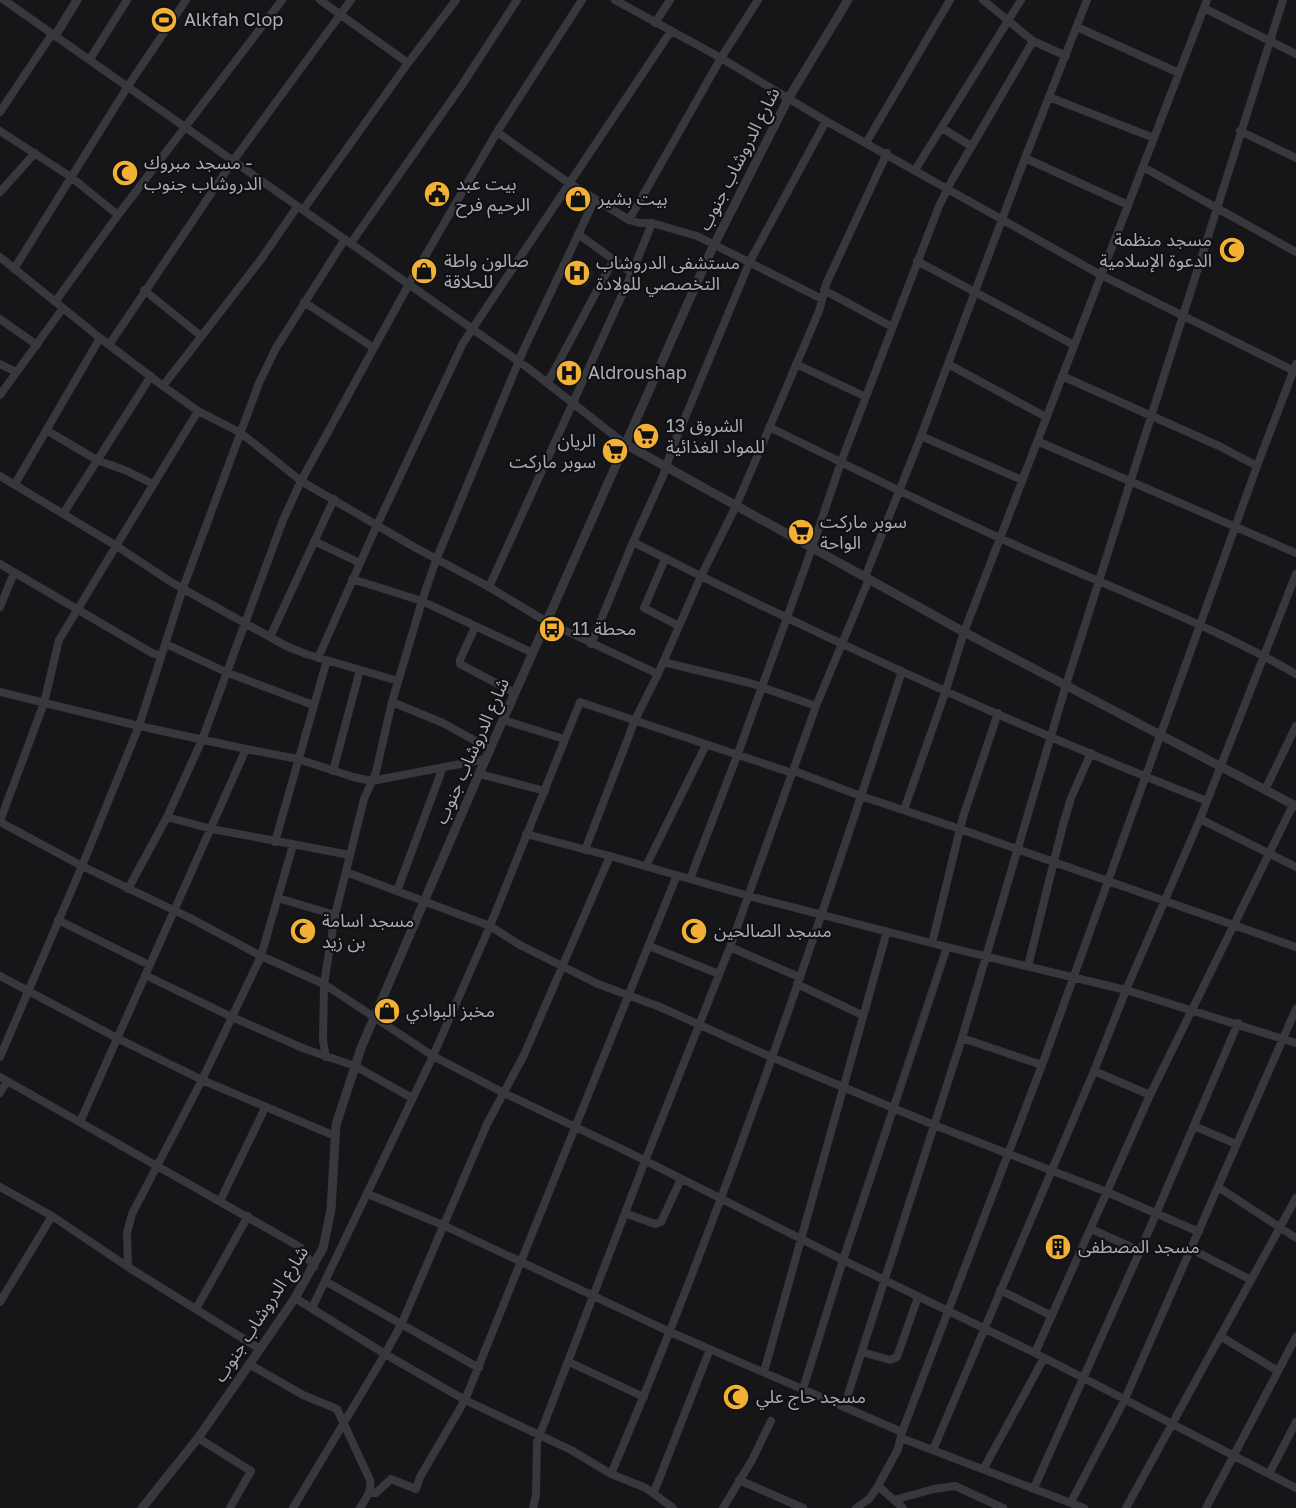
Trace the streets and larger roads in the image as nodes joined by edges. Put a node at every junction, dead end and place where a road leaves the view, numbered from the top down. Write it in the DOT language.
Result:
graph roads {
  1 [pos="4,0"];
  2 [pos="77,0"];
  3 [pos="127,0"];
  4 [pos="186,0"];
  5 [pos="282,0"];
  6 [pos="320,0"];
  7 [pos="351,0"];
  8 [pos="456,0"];
  9 [pos="518,0"];
  10 [pos="582,0"];
  11 [pos="615,0"];
  12 [pos="670,0"];
  13 [pos="849,0"];
  14 [pos="950,0"];
  15 [pos="983,0"];
  16 [pos="1021,0"];
  17 [pos="1087,0"];
  18 [pos="1207,0"];
  19 [pos="1283,0"];
  20 [pos="755,1"];
  21 [pos="1203,8"];
  22 [pos="340,15"];
  23 [pos="1008,22"];
  24 [pos="655,23"];
  25 [pos="1077,27"];
  26 [pos="671,31"];
  27 [pos="54,35"];
  28 [pos="1269,40"];
  29 [pos="1033,41"];
  30 [pos="1296,54"];
  31 [pos="1066,56"];
  32 [pos="721,58"];
  33 [pos="90,59"];
  34 [pos="408,63"];
  35 [pos="1179,73"];
  36 [pos="128,86"];
  37 [pos="1048,97"];
  38 [pos="788,99"];
  39 [pos="0,112"];
  40 [pos="826,121"];
  41 [pos="185,127"];
  42 [pos="942,128"];
  43 [pos="0,131"];
  44 [pos="1240,131"];
  45 [pos="496,132"];
  46 [pos="1154,138"];
  47 [pos="866,143"];
  48 [pos="971,147"];
  49 [pos="35,153"];
  50 [pos="886,153"];
  51 [pos="1025,158"];
  52 [pos="1296,158"];
  53 [pos="233,161"];
  54 [pos="1143,167"];
  55 [pos="915,170"];
  56 [pos="71,177"];
  57 [pos="569,183"];
  58 [pos="947,189"];
  59 [pos="0,192"];
  60 [pos="595,199"];
  61 [pos="1128,206"];
  62 [pos="300,208"];
  63 [pos="1216,208"];
  64 [pos="118,215"];
  65 [pos="629,220"];
  66 [pos="1002,220"];
  67 [pos="652,223"];
  68 [pos="578,234"];
  69 [pos="348,241"];
  70 [pos="714,244"];
  71 [pos="1296,252"];
  72 [pos="0,257"];
  73 [pos="614,259"];
  74 [pos="750,261"];
  75 [pos="917,261"];
  76 [pos="14,269"];
  77 [pos="632,273"];
  78 [pos="1101,275"];
  79 [pos="408,284"];
  80 [pos="144,290"];
  81 [pos="824,290"];
  82 [pos="976,292"];
  83 [pos="822,299"];
  84 [pos="55,302"];
  85 [pos="304,302"];
  86 [pos="63,308"];
  87 [pos="1182,316"];
  88 [pos="0,319"];
  89 [pos="891,327"];
  90 [pos="473,329"];
  91 [pos="201,336"];
  92 [pos="100,338"];
  93 [pos="37,345"];
  94 [pos="109,345"];
  95 [pos="1074,345"];
  96 [pos="374,348"];
  97 [pos="519,361"];
  98 [pos="0,364"];
  99 [pos="796,364"];
  100 [pos="948,364"];
  101 [pos="1295,369"];
  102 [pos="16,372"];
  103 [pos="151,376"];
  104 [pos="1062,376"];
  105 [pos="548,382"];
  106 [pos="163,386"];
  107 [pos="0,395"];
  108 [pos="866,397"];
  109 [pos="573,401"];
  110 [pos="198,411"];
  111 [pos="1151,416"];
  112 [pos="1046,417"];
  113 [pos="769,427"];
  114 [pos="46,430"];
  115 [pos="241,434"];
  116 [pos="921,436"];
  117 [pos="1037,441"];
  118 [pos="625,444"];
  119 [pos="97,460"];
  120 [pos="841,462"];
  121 [pos="1257,466"];
  122 [pos="667,467"];
  123 [pos="0,476"];
  124 [pos="1022,480"];
  125 [pos="302,481"];
  126 [pos="1131,481"];
  127 [pos="15,484"];
  128 [pos="153,484"];
  129 [pos="898,492"];
  130 [pos="334,500"];
  131 [pos="736,506"];
  132 [pos="63,514"];
  133 [pos="377,525"];
  134 [pos="1235,526"];
  135 [pos="1000,537"];
  136 [pos="314,542"];
  137 [pos="633,542"];
  138 [pos="115,545"];
  139 [pos="812,548"];
  140 [pos="1296,554"];
  141 [pos="665,559"];
  142 [pos="436,560"];
  143 [pos="360,563"];
  144 [pos="0,564"];
  145 [pos="14,573"];
  146 [pos="1296,574"];
  147 [pos="701,576"];
  148 [pos="867,578"];
  149 [pos="352,579"];
  150 [pos="1101,581"];
  151 [pos="489,587"];
  152 [pos="183,588"];
  153 [pos="422,601"];
  154 [pos="0,607"];
  155 [pos="76,609"];
  156 [pos="786,618"];
  157 [pos="547,622"];
  158 [pos="246,624"];
  159 [pos="679,626"];
  160 [pos="1200,626"];
  161 [pos="475,627"];
  162 [pos="964,632"];
  163 [pos="270,637"];
  164 [pos="166,644"];
  165 [pos="591,644"];
  166 [pos="840,645"];
  167 [pos="533,653"];
  168 [pos="161,656"];
  169 [pos="1264,656"];
  170 [pos="322,659"];
  171 [pos="663,662"];
  172 [pos="360,670"];
  173 [pos="902,671"];
  174 [pos="228,673"];
  175 [pos="658,674"];
  176 [pos="1296,674"];
  177 [pos="398,681"];
  178 [pos="1066,685"];
  179 [pos="761,686"];
  180 [pos="946,690"];
  181 [pos="0,692"];
  182 [pos="515,693"];
  183 [pos="392,702"];
  184 [pos="44,703"];
  185 [pos="313,705"];
  186 [pos="816,705"];
  187 [pos="998,714"];
  188 [pos="503,720"];
  189 [pos="635,720"];
  190 [pos="139,726"];
  191 [pos="1296,726"];
  192 [pos="1161,734"];
  193 [pos="1051,736"];
  194 [pos="564,738"];
  195 [pos="202,740"];
  196 [pos="706,745"];
  197 [pos="246,749"];
  198 [pos="490,749"];
  199 [pos="1091,753"];
  200 [pos="737,756"];
  201 [pos="298,759"];
  202 [pos="486,759"];
  203 [pos="1220,766"];
  204 [pos="443,767"];
  205 [pos="333,771"];
  206 [pos="792,773"];
  207 [pos="479,774"];
  208 [pos="1146,777"];
  209 [pos="372,781"];
  210 [pos="1265,790"];
  211 [pos="544,791"];
  212 [pos="861,796"];
  213 [pos="1207,801"];
  214 [pos="1294,805"];
  215 [pos="904,810"];
  216 [pos="166,817"];
  217 [pos="1200,819"];
  218 [pos="0,822"];
  219 [pos="212,829"];
  220 [pos="960,829"];
  221 [pos="526,834"];
  222 [pos="275,842"];
  223 [pos="293,845"];
  224 [pos="585,850"];
  225 [pos="1017,850"];
  226 [pos="1269,854"];
  227 [pos="350,855"];
  228 [pos="610,856"];
  229 [pos="1053,862"];
  230 [pos="82,866"];
  231 [pos="646,866"];
  232 [pos="1296,867"];
  233 [pos="346,872"];
  234 [pos="677,875"];
  235 [pos="690,879"];
  236 [pos="1108,881"];
  237 [pos="128,889"];
  238 [pos="397,891"];
  239 [pos="749,896"];
  240 [pos="278,898"];
  241 [pos="1164,900"];
  242 [pos="425,903"];
  243 [pos="174,911"];
  244 [pos="820,914"];
  245 [pos="335,915"];
  246 [pos="58,921"];
  247 [pos="1235,925"];
  248 [pos="490,926"];
  249 [pos="887,931"];
  250 [pos="932,942"];
  251 [pos="649,946"];
  252 [pos="730,947"];
  253 [pos="947,947"];
  254 [pos="1296,947"];
  255 [pos="261,956"];
  256 [pos="986,957"];
  257 [pos="149,965"];
  258 [pos="1028,966"];
  259 [pos="561,967"];
  260 [pos="719,974"];
  261 [pos="145,975"];
  262 [pos="0,976"];
  263 [pos="1072,977"];
  264 [pos="798,980"];
  265 [pos="324,984"];
  266 [pos="27,989"];
  267 [pos="1126,990"];
  268 [pos="628,997"];
  269 [pos="1192,1009"];
  270 [pos="1296,1009"];
  271 [pos="862,1016"];
  272 [pos="232,1017"];
  273 [pos="374,1017"];
  274 [pos="1238,1023"];
  275 [pos="699,1026"];
  276 [pos="117,1038"];
  277 [pos="962,1038"];
  278 [pos="1282,1039"];
  279 [pos="1296,1042"];
  280 [pos="433,1056"];
  281 [pos="0,1057"];
  282 [pos="326,1057"];
  283 [pos="771,1057"];
  284 [pos="1042,1065"];
  285 [pos="355,1066"];
  286 [pos="1094,1071"];
  287 [pos="3,1079"];
  288 [pos="202,1080"];
  289 [pos="842,1086"];
  290 [pos="0,1093"];
  291 [pos="504,1094"];
  292 [pos="1150,1095"];
  293 [pos="412,1098"];
  294 [pos="265,1108"];
  295 [pos="893,1108"];
  296 [pos="80,1122"];
  297 [pos="934,1125"];
  298 [pos="574,1126"];
  299 [pos="1194,1126"];
  300 [pos="335,1136"];
  301 [pos="1236,1144"];
  302 [pos="1009,1153"];
  303 [pos="645,1161"];
  304 [pos="158,1167"];
  305 [pos="1052,1170"];
  306 [pos="681,1179"];
  307 [pos="0,1187"];
  308 [pos="1218,1187"];
  309 [pos="1107,1192"];
  310 [pos="368,1194"];
  311 [pos="1296,1198"];
  312 [pos="720,1199"];
  313 [pos="220,1201"];
  314 [pos="625,1212"];
  315 [pos="1156,1214"];
  316 [pos="52,1216"];
  317 [pos="248,1216"];
  318 [pos="445,1226"];
  319 [pos="1280,1227"];
  320 [pos="1090,1229"];
  321 [pos="1199,1232"];
  322 [pos="1296,1238"];
  323 [pos="802,1239"];
  324 [pos="1191,1249"];
  325 [pos="1140,1251"];
  326 [pos="843,1260"];
  327 [pos="521,1261"];
  328 [pos="314,1266"];
  329 [pos="128,1267"];
  330 [pos="885,1280"];
  331 [pos="1251,1280"];
  332 [pos="325,1281"];
  333 [pos="0,1282"];
  334 [pos="9,1288"];
  335 [pos="1000,1290"];
  336 [pos="594,1296"];
  337 [pos="918,1297"];
  338 [pos="295,1298"];
  339 [pos="0,1302"];
  340 [pos="312,1308"];
  341 [pos="196,1309"];
  342 [pos="948,1311"];
  343 [pos="1052,1316"];
  344 [pos="401,1324"];
  345 [pos="984,1328"];
  346 [pos="670,1332"];
  347 [pos="1220,1336"];
  348 [pos="1296,1338"];
  349 [pos="260,1349"];
  350 [pos="710,1349"];
  351 [pos="862,1352"];
  352 [pos="1035,1353"];
  353 [pos="385,1354"];
  354 [pos="1044,1358"];
  355 [pos="569,1362"];
  356 [pos="249,1364"];
  357 [pos="479,1368"];
  358 [pos="1278,1371"];
  359 [pos="764,1372"];
  360 [pos="1082,1378"];
  361 [pos="803,1389"];
  362 [pos="644,1397"];
  363 [pos="465,1400"];
  364 [pos="1124,1401"];
  365 [pos="844,1407"];
  366 [pos="771,1421"];
  367 [pos="1296,1422"];
  368 [pos="344,1424"];
  369 [pos="1171,1424"];
  370 [pos="902,1435"];
  371 [pos="539,1436"];
  372 [pos="198,1438"];
  373 [pos="933,1450"];
  374 [pos="1235,1455"];
  375 [pos="984,1468"];
  376 [pos="611,1474"];
  377 [pos="1269,1474"];
  378 [pos="739,1480"];
  379 [pos="878,1486"];
  380 [pos="1034,1488"];
  381 [pos="1296,1488"];
  382 [pos="654,1492"];
  383 [pos="369,1494"];
  384 [pos="1060,1498"];
  385 [pos="894,1500"];
  386 [pos="1071,1502"];
  387 [pos="142,1508"];
  388 [pos="230,1508"];
  389 [pos="293,1508"];
  390 [pos="360,1508"];
  391 [pos="533,1508"];
  392 [pos="673,1508"];
  393 [pos="723,1508"];
  394 [pos="803,1508"];
  395 [pos="856,1508"];
  396 [pos="903,1508"];
  397 [pos="1003,1508"];
  398 [pos="1054,1508"];
  399 [pos="1084,1508"];
  400 [pos="1126,1508"];
  401 [pos="1206,1508"];
  1 -- 27 [label="street"];
  2 -- 27 [label="street"];
  3 -- 33 [label="street"];
  4 -- 36 [label="street"];
  5 -- 41 [label="street"];
  6 -- 22 [label="street"];
  7 -- 22 [label="street"];
  8 -- 34 [label="street"];
  9 -- 69 [label="street"];
  10 -- 45 [label="street"];
  11 -- 24 [label="street"];
  12 -- 24 [label="street"];
  13 -- 38 [label="street, شارع الدروشاب جنوب"];
  14 -- 47 [label="street"];
  15 -- 23 [label="street"];
  16 -- 23 [label="street"];
  17 -- 25 [label="street"];
  18 -- 21 [label="street"];
  19 -- 28 [label="street"];
  20 -- 32 [label="street"];
  21 -- 28 [label="street"];
  21 -- 35 [label="street"];
  22 -- 34 [label="street"];
  22 -- 53 [label="street"];
  23 -- 29 [label="street"];
  23 -- 42 [label="street"];
  24 -- 26 [label="street"];
  25 -- 31 [label="street"];
  25 -- 35 [label="street"];
  26 -- 32 [label="street"];
  26 -- 57 [label="street"];
  27 -- 33 [label="street"];
  27 -- 39 [label="street"];
  28 -- 30 [label="street"];
  28 -- 44 [label="street"];
  29 -- 31 [label="street"];
  29 -- 48 [label="street"];
  31 -- 37 [label="street"];
  32 -- 38 [label="street"];
  32 -- 65 [label="street"];
  33 -- 36 [label="street"];
  34 -- 62 [label="street"];
  35 -- 46 [label="street"];
  36 -- 41 [label="street"];
  36 -- 56 [label="street"];
  37 -- 46 [label="street"];
  37 -- 51 [label="street"];
  38 -- 40 [label="street"];
  38 -- 70 [label="street, شارع الدروشاب جنوب"];
  40 -- 47 [label="street"];
  40 -- 74 [label="street"];
  41 -- 53 [label="street"];
  41 -- 64 [label="street"];
  42 -- 48 [label="street"];
  42 -- 55 [label="street"];
  43 -- 49 [label="street"];
  44 -- 52 [label="street"];
  44 -- 63 [label="street"];
  45 -- 57 [label="street"];
  45 -- 79 [label="street"];
  46 -- 54 [label="street"];
  47 -- 50 [label="street"];
  48 -- 58 [label="street"];
  49 -- 56 [label="street"];
  49 -- 59 [label="street"];
  50 -- 55 [label="street"];
  50 -- 81 [label="street"];
  51 -- 61 [label="street"];
  51 -- 66 [label="street"];
  53 -- 62 [label="street"];
  53 -- 80 [label="street"];
  54 -- 61 [label="street"];
  54 -- 63 [label="street"];
  55 -- 58 [label="street"];
  56 -- 64 [label="street"];
  56 -- 76 [label="street"];
  57 -- 60 [label="street"];
  57 -- 90 [label="street"];
  58 -- 66 [label="street"];
  58 -- 75 [label="street"];
  60 -- 65 [label="street"];
  60 -- 68 [label="street"];
  61 -- 78 [label="street"];
  62 -- 69 [label="street"];
  62 -- 91 [label="street"];
  63 -- 71 [label="street"];
  63 -- 87 [label="street"];
  64 -- 84 [label="street"];
  65 -- 67 [label="street"];
  66 -- 78 [label="street"];
  66 -- 82 [label="street"];
  67 -- 70 [label="street"];
  67 -- 77 [label="street"];
  68 -- 73 [label="street"];
  68 -- 97 [label="street"];
  69 -- 79 [label="street"];
  69 -- 85 [label="street"];
  70 -- 74 [label="street"];
  70 -- 118 [label="street, شارع الدروشاب جنوب"];
  72 -- 76 [label="street"];
  73 -- 77 [label="street"];
  73 -- 105 [label="street"];
  74 -- 83 [label="street"];
  74 -- 122 [label="street"];
  75 -- 82 [label="street"];
  75 -- 89 [label="street"];
  76 -- 84 [label="street"];
  77 -- 109 [label="street"];
  78 -- 87 [label="street"];
  78 -- 95 [label="street"];
  79 -- 90 [label="street"];
  79 -- 96 [label="street"];
  80 -- 91 [label="street"];
  80 -- 94 [label="street"];
  81 -- 83 [label="street"];
  81 -- 89 [label="street"];
  82 -- 95 [label="street"];
  82 -- 100 [label="street"];
  83 -- 99 [label="street"];
  84 -- 86 [label="street"];
  85 -- 96 [label="street"];
  85 -- 115 [label="street"];
  86 -- 92 [label="street"];
  86 -- 93 [label="street"];
  87 -- 101 [label="street"];
  87 -- 111 [label="street"];
  88 -- 93 [label="street"];
  89 -- 108 [label="street"];
  90 -- 97 [label="street"];
  90 -- 133 [label="street"];
  91 -- 106 [label="street"];
  92 -- 94 [label="street"];
  92 -- 114 [label="street"];
  93 -- 102 [label="street"];
  94 -- 103 [label="street"];
  95 -- 104 [label="street"];
  96 -- 125 [label="street"];
  97 -- 105 [label="street"];
  97 -- 142 [label="street"];
  98 -- 102 [label="street"];
  99 -- 108 [label="street"];
  99 -- 113 [label="street"];
  100 -- 112 [label="street"];
  100 -- 116 [label="street"];
  101 -- 121 [label="street"];
  102 -- 107 [label="street"];
  103 -- 106 [label="street"];
  103 -- 119 [label="street"];
  104 -- 111 [label="street"];
  104 -- 112 [label="street"];
  105 -- 109 [label="street"];
  106 -- 110 [label="street"];
  108 -- 120 [label="street"];
  109 -- 118 [label="street"];
  109 -- 151 [label="street"];
  110 -- 115 [label="street"];
  110 -- 128 [label="street"];
  111 -- 121 [label="street"];
  111 -- 126 [label="street"];
  112 -- 117 [label="street"];
  113 -- 120 [label="street"];
  113 -- 131 [label="street"];
  114 -- 119 [label="street"];
  114 -- 127 [label="street"];
  115 -- 125 [label="street"];
  115 -- 152 [label="street"];
  116 -- 124 [label="street"];
  116 -- 129 [label="street"];
  117 -- 124 [label="street"];
  117 -- 126 [label="street"];
  118 -- 122 [label="street"];
  118 -- 157 [label="street, شارع الدروشاب جنوب"];
  119 -- 128 [label="street"];
  119 -- 132 [label="street"];
  120 -- 129 [label="street"];
  120 -- 139 [label="street"];
  121 -- 134 [label="street"];
  122 -- 131 [label="street"];
  122 -- 137 [label="street"];
  123 -- 127 [label="street"];
  124 -- 135 [label="street"];
  125 -- 130 [label="street"];
  125 -- 158 [label="street"];
  126 -- 134 [label="street"];
  126 -- 150 [label="street"];
  127 -- 132 [label="street"];
  128 -- 138 [label="street"];
  129 -- 135 [label="street"];
  129 -- 148 [label="street"];
  130 -- 133 [label="street"];
  130 -- 136 [label="street"];
  131 -- 139 [label="street"];
  131 -- 147 [label="street"];
  132 -- 138 [label="street"];
  133 -- 142 [label="street"];
  133 -- 143 [label="street"];
  134 -- 140 [label="street"];
  134 -- 160 [label="street"];
  135 -- 150 [label="street"];
  135 -- 162 [label="street"];
  136 -- 143 [label="street"];
  136 -- 163 [label="street"];
  137 -- 141 [label="street"];
  137 -- 165 [label="street"];
  138 -- 152 [label="street"];
  138 -- 155 [label="street"];
  139 -- 148 [label="street"];
  139 -- 156 [label="street"];
  141 -- 147 [label="street"];
  141 -- 159 [label="street"];
  142 -- 151 [label="street"];
  142 -- 153 [label="street"];
  143 -- 149 [label="street"];
  144 -- 145 [label="street"];
  145 -- 154 [label="street"];
  145 -- 155 [label="street"];
  146 -- 169 [label="street"];
  147 -- 156 [label="street"];
  147 -- 159 [label="street"];
  148 -- 162 [label="street"];
  148 -- 166 [label="street"];
  149 -- 153 [label="street"];
  149 -- 170 [label="street"];
  150 -- 160 [label="street"];
  150 -- 178 [label="street"];
  151 -- 157 [label="street"];
  152 -- 158 [label="street"];
  152 -- 164 [label="street"];
  153 -- 161 [label="street"];
  153 -- 177 [label="street"];
  155 -- 168 [label="street"];
  155 -- 184 [label="street"];
  156 -- 166 [label="street"];
  156 -- 179 [label="street"];
  157 -- 165 [label="street"];
  157 -- 167 [label="street, شارع الدروشاب جنوب"];
  158 -- 163 [label="street"];
  158 -- 174 [label="street"];
  159 -- 171 [label="street"];
  160 -- 169 [label="street"];
  160 -- 192 [label="street"];
  161 -- 167 [label="street"];
  161 -- 182 [label="street"];
  162 -- 178 [label="street"];
  162 -- 180 [label="street"];
  163 -- 170 [label="street"];
  164 -- 168 [label="street"];
  164 -- 174 [label="street"];
  165 -- 175 [label="street"];
  166 -- 173 [label="street"];
  166 -- 186 [label="street"];
  167 -- 182 [label="street, شارع الدروشاب جنوب"];
  168 -- 190 [label="street"];
  169 -- 176 [label="street"];
  169 -- 203 [label="street"];
  170 -- 172 [label="street"];
  170 -- 185 [label="street"];
  171 -- 175 [label="street"];
  171 -- 179 [label="street"];
  172 -- 177 [label="street"];
  172 -- 205 [label="street"];
  173 -- 180 [label="street"];
  173 -- 212 [label="street"];
  174 -- 185 [label="street"];
  174 -- 195 [label="street"];
  175 -- 189 [label="street"];
  177 -- 183 [label="street"];
  178 -- 192 [label="street"];
  178 -- 193 [label="street"];
  179 -- 186 [label="street"];
  179 -- 200 [label="street"];
  180 -- 187 [label="street"];
  180 -- 215 [label="street"];
  181 -- 184 [label="street"];
  182 -- 188 [label="street, شارع الدروشاب جنوب"];
  183 -- 198 [label="street"];
  183 -- 209 [label="street"];
  184 -- 190 [label="street"];
  184 -- 218 [label="street"];
  185 -- 201 [label="street"];
  186 -- 206 [label="street"];
  187 -- 193 [label="street"];
  187 -- 220 [label="street"];
  188 -- 194 [label="street"];
  188 -- 198 [label="street, شارع الدروشاب جنوب"];
  189 -- 194 [label="street"];
  189 -- 196 [label="street"];
  189 -- 224 [label="street"];
  190 -- 195 [label="street"];
  190 -- 230 [label="street"];
  191 -- 210 [label="street"];
  192 -- 203 [label="street"];
  192 -- 208 [label="street"];
  193 -- 199 [label="street"];
  193 -- 225 [label="street"];
  194 -- 211 [label="street"];
  195 -- 197 [label="street"];
  195 -- 216 [label="street"];
  196 -- 200 [label="street"];
  196 -- 231 [label="street"];
  197 -- 201 [label="street"];
  197 -- 219 [label="street"];
  198 -- 202 [label="street, شارع الدروشاب جنوب"];
  199 -- 208 [label="street"];
  199 -- 229 [label="street"];
  200 -- 206 [label="street"];
  200 -- 235 [label="street"];
  201 -- 205 [label="street"];
  201 -- 222 [label="street"];
  202 -- 204 [label="street"];
  202 -- 207 [label="street, شارع الدروشاب جنوب"];
  203 -- 210 [label="street"];
  203 -- 213 [label="street"];
  204 -- 209 [label="street"];
  204 -- 238 [label="street"];
  205 -- 209 [label="street"];
  206 -- 212 [label="street"];
  206 -- 239 [label="street"];
  207 -- 211 [label="street"];
  207 -- 242 [label="street, شارع الدروشاب جنوب"];
  208 -- 213 [label="street"];
  208 -- 236 [label="street"];
  209 -- 227 [label="street"];
  210 -- 214 [label="street"];
  211 -- 221 [label="street"];
  212 -- 215 [label="street"];
  212 -- 244 [label="street"];
  213 -- 217 [label="street"];
  214 -- 226 [label="street"];
  215 -- 220 [label="street"];
  216 -- 219 [label="street"];
  216 -- 237 [label="street"];
  217 -- 226 [label="street"];
  217 -- 241 [label="street"];
  218 -- 230 [label="street"];
  219 -- 222 [label="street"];
  219 -- 243 [label="street"];
  220 -- 225 [label="street"];
  220 -- 250 [label="street"];
  221 -- 224 [label="street"];
  221 -- 248 [label="street"];
  222 -- 223 [label="street"];
  223 -- 227 [label="street"];
  223 -- 240 [label="street"];
  224 -- 228 [label="street"];
  225 -- 229 [label="street"];
  225 -- 256 [label="street"];
  226 -- 232 [label="street"];
  226 -- 247 [label="street"];
  227 -- 233 [label="street"];
  228 -- 231 [label="street"];
  228 -- 259 [label="street"];
  229 -- 236 [label="street"];
  229 -- 258 [label="street"];
  230 -- 237 [label="street"];
  230 -- 246 [label="street"];
  231 -- 234 [label="street"];
  233 -- 238 [label="street"];
  233 -- 245 [label="street"];
  234 -- 235 [label="street"];
  234 -- 251 [label="street"];
  235 -- 239 [label="street"];
  236 -- 241 [label="street"];
  236 -- 263 [label="street"];
  237 -- 243 [label="street"];
  238 -- 242 [label="street"];
  239 -- 244 [label="street"];
  239 -- 252 [label="street"];
  240 -- 245 [label="street"];
  240 -- 255 [label="street"];
  241 -- 247 [label="street"];
  241 -- 267 [label="street"];
  242 -- 248 [label="street"];
  242 -- 273 [label="street, شارع الدروشاب جنوب"];
  243 -- 255 [label="street"];
  243 -- 257 [label="street"];
  244 -- 249 [label="street"];
  244 -- 264 [label="street"];
  245 -- 265 [label="street"];
  246 -- 257 [label="street"];
  246 -- 266 [label="street"];
  247 -- 254 [label="street"];
  247 -- 269 [label="street"];
  248 -- 259 [label="street"];
  248 -- 280 [label="street"];
  249 -- 250 [label="street"];
  249 -- 271 [label="street"];
  250 -- 253 [label="street"];
  251 -- 260 [label="street"];
  251 -- 268 [label="street"];
  252 -- 260 [label="street"];
  252 -- 264 [label="street"];
  253 -- 256 [label="street"];
  253 -- 295 [label="street"];
  255 -- 265 [label="street"];
  255 -- 272 [label="street"];
  256 -- 258 [label="street"];
  256 -- 277 [label="street"];
  257 -- 261 [label="street"];
  258 -- 263 [label="street"];
  259 -- 268 [label="street"];
  259 -- 291 [label="street"];
  260 -- 275 [label="street"];
  261 -- 272 [label="street"];
  261 -- 276 [label="street"];
  262 -- 266 [label="street"];
  263 -- 267 [label="street"];
  263 -- 284 [label="street"];
  264 -- 271 [label="street"];
  264 -- 283 [label="street"];
  265 -- 273 [label="street"];
  265 -- 282 [label="street"];
  266 -- 276 [label="street"];
  266 -- 281 [label="street"];
  267 -- 269 [label="street"];
  267 -- 286 [label="street"];
  268 -- 275 [label="street"];
  268 -- 298 [label="street"];
  269 -- 274 [label="street"];
  269 -- 292 [label="street"];
  270 -- 278 [label="street"];
  271 -- 289 [label="street"];
  272 -- 282 [label="street"];
  272 -- 288 [label="street"];
  273 -- 280 [label="street"];
  273 -- 285 [label="street, شارع الدروشاب جنوب"];
  274 -- 278 [label="street"];
  274 -- 299 [label="street"];
  275 -- 283 [label="street"];
  275 -- 303 [label="street"];
  276 -- 288 [label="street"];
  276 -- 296 [label="street"];
  277 -- 284 [label="street"];
  277 -- 297 [label="street"];
  278 -- 279 [label="street"];
  278 -- 301 [label="street"];
  280 -- 291 [label="street"];
  280 -- 293 [label="street"];
  282 -- 285 [label="street"];
  283 -- 289 [label="street"];
  283 -- 312 [label="street"];
  284 -- 302 [label="street"];
  285 -- 293 [label="street"];
  285 -- 300 [label="street, شارع الدروشاب جنوب"];
  286 -- 292 [label="street"];
  286 -- 305 [label="street"];
  287 -- 290 [label="street"];
  287 -- 296 [label="street"];
  288 -- 294 [label="street"];
  288 -- 304 [label="street"];
  289 -- 295 [label="street"];
  289 -- 323 [label="street"];
  291 -- 298 [label="street"];
  291 -- 318 [label="street"];
  292 -- 309 [label="street"];
  293 -- 310 [label="street"];
  294 -- 300 [label="street"];
  294 -- 313 [label="street"];
  295 -- 297 [label="street"];
  295 -- 326 [label="street"];
  296 -- 304 [label="street"];
  297 -- 302 [label="street"];
  297 -- 330 [label="street"];
  298 -- 303 [label="street"];
  298 -- 327 [label="street"];
  299 -- 301 [label="street"];
  299 -- 315 [label="street"];
  300 -- 328 [label="street, شارع الدروشاب جنوب"];
  301 -- 308 [label="street"];
  302 -- 305 [label="street"];
  302 -- 342 [label="street"];
  303 -- 306 [label="street"];
  303 -- 314 [label="street"];
  304 -- 313 [label="street"];
  304 -- 329 [label="street"];
  305 -- 309 [label="street"];
  305 -- 335 [label="street"];
  306 -- 312 [label="street"];
  306 -- 314 [label="street"];
  307 -- 316 [label="street"];
  308 -- 319 [label="street"];
  308 -- 321 [label="street"];
  309 -- 315 [label="street"];
  309 -- 320 [label="street"];
  310 -- 318 [label="street"];
  310 -- 332 [label="street"];
  311 -- 319 [label="street"];
  312 -- 323 [label="street"];
  312 -- 346 [label="street"];
  313 -- 317 [label="street"];
  314 -- 336 [label="street"];
  315 -- 321 [label="street"];
  315 -- 325 [label="street"];
  316 -- 329 [label="street"];
  316 -- 334 [label="street"];
  317 -- 328 [label="street"];
  317 -- 341 [label="street"];
  318 -- 327 [label="street"];
  318 -- 344 [label="street"];
  319 -- 322 [label="street"];
  319 -- 331 [label="street"];
  320 -- 325 [label="street"];
  320 -- 343 [label="street"];
  321 -- 324 [label="street"];
  323 -- 326 [label="street"];
  323 -- 359 [label="street"];
  324 -- 331 [label="street"];
  324 -- 364 [label="street"];
  325 -- 360 [label="street"];
  326 -- 330 [label="street"];
  326 -- 361 [label="street"];
  327 -- 336 [label="street"];
  327 -- 357 [label="street"];
  328 -- 338 [label="street, شارع الدروشاب جنوب"];
  329 -- 341 [label="street"];
  330 -- 337 [label="street"];
  330 -- 351 [label="street"];
  331 -- 347 [label="street"];
  332 -- 340 [label="street"];
  332 -- 344 [label="street"];
  333 -- 334 [label="street"];
  334 -- 339 [label="street"];
  335 -- 343 [label="street"];
  335 -- 345 [label="street"];
  336 -- 346 [label="street"];
  336 -- 355 [label="street"];
  337 -- 342 [label="street"];
  337 -- 351 [label="street"];
  338 -- 340 [label="street"];
  338 -- 349 [label="street, شارع الدروشاب جنوب"];
  340 -- 353 [label="street"];
  341 -- 349 [label="street"];
  342 -- 345 [label="street"];
  342 -- 370 [label="street"];
  343 -- 352 [label="street"];
  344 -- 353 [label="street"];
  344 -- 357 [label="street"];
  345 -- 352 [label="street"];
  345 -- 373 [label="street"];
  346 -- 350 [label="street"];
  346 -- 362 [label="street"];
  347 -- 358 [label="street"];
  347 -- 369 [label="street"];
  348 -- 358 [label="street"];
  349 -- 356 [label="street, شارع الدروشاب جنوب"];
  350 -- 359 [label="street"];
  350 -- 382 [label="street"];
  351 -- 365 [label="street"];
  352 -- 354 [label="street"];
  353 -- 363 [label="street"];
  353 -- 368 [label="street"];
  354 -- 360 [label="street"];
  354 -- 375 [label="street"];
  355 -- 362 [label="street"];
  355 -- 371 [label="street"];
  356 -- 368 [label="street"];
  356 -- 372 [label="street, شارع الدروشاب جنوب"];
  357 -- 363 [label="street"];
  358 -- 374 [label="street"];
  359 -- 361 [label="street"];
  360 -- 364 [label="street"];
  360 -- 380 [label="street"];
  361 -- 365 [label="street"];
  362 -- 376 [label="street"];
  363 -- 371 [label="street"];
  363 -- 383 [label="street"];
  364 -- 369 [label="street"];
  364 -- 386 [label="street"];
  365 -- 370 [label="street"];
  366 -- 378 [label="street"];
  367 -- 377 [label="street"];
  368 -- 383 [label="street"];
  368 -- 389 [label="street"];
  369 -- 374 [label="street"];
  369 -- 400 [label="street"];
  370 -- 373 [label="street"];
  370 -- 379 [label="street"];
  371 -- 376 [label="street"];
  371 -- 391 [label="street"];
  372 -- 387 [label="street, شارع الدروشاب جنوب"];
  372 -- 388 [label="street"];
  373 -- 375 [label="street"];
  374 -- 377 [label="street"];
  374 -- 401 [label="street"];
  375 -- 380 [label="street"];
  376 -- 382 [label="street"];
  377 -- 381 [label="street"];
  378 -- 393 [label="street"];
  378 -- 394 [label="street"];
  379 -- 385 [label="street"];
  379 -- 395 [label="street"];
  380 -- 384 [label="street"];
  382 -- 392 [label="street"];
  383 -- 390 [label="street"];
  384 -- 386 [label="street"];
  384 -- 398 [label="street"];
  385 -- 396 [label="street"];
  385 -- 397 [label="street"];
  386 -- 399 [label="street"];
}
